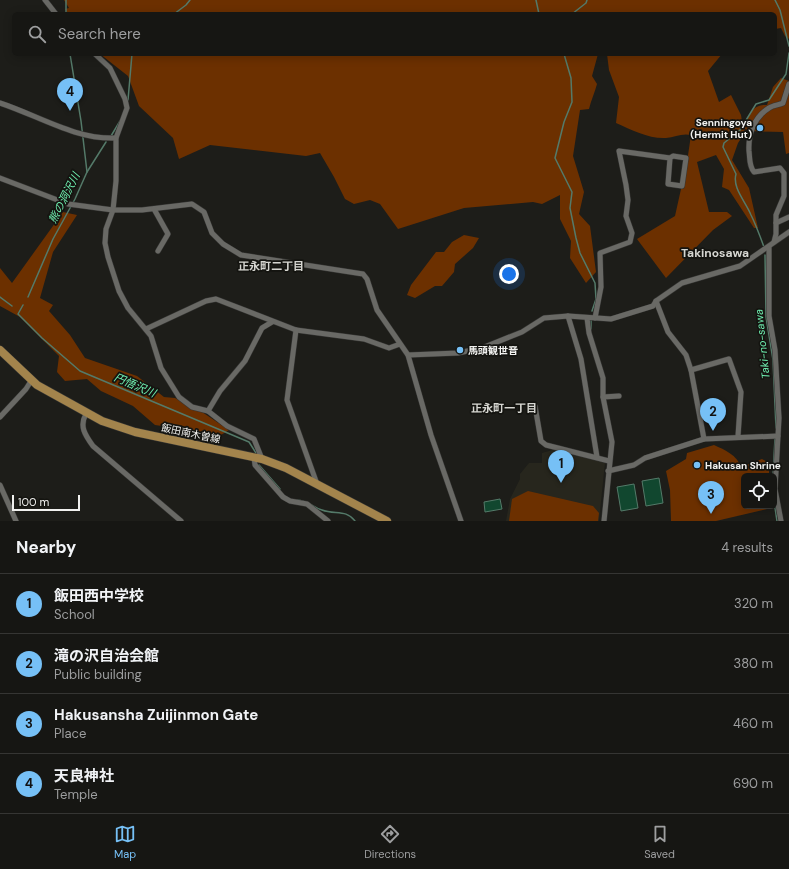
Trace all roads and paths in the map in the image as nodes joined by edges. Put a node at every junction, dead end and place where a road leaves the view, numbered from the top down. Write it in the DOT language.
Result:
graph roads {
  1 [pos="45,0"];
  2 [pos="54,12"];
  3 [pos="97,56"];
  4 [pos="789,84"];
  5 [pos="0,103"];
  6 [pos="116,138"];
  7 [pos="670,158"];
  8 [pos="786,172"];
  9 [pos="0,178"];
  10 [pos="786,196"];
  11 [pos="154,209"];
  12 [pos="112,210"];
  13 [pos="789,217"];
  14 [pos="776,223"];
  15 [pos="789,232"];
  16 [pos="774,242"];
  17 [pos="769,247"];
  18 [pos="158,251"];
  19 [pos="656,301"];
  20 [pos="568,316"];
  21 [pos="587,318"];
  22 [pos="595,318"];
  23 [pos="272,322"];
  24 [pos="146,329"];
  25 [pos="296,330"];
  26 [pos="400,344"];
  27 [pos="0,350"];
  28 [pos="408,355"];
  29 [pos="691,370"];
  30 [pos="31,381"];
  31 [pos="619,396"];
  32 [pos="603,397"];
  33 [pos="535,406"];
  34 [pos="208,411"];
  35 [pos="86,414"];
  36 [pos="0,417"];
  37 [pos="738,436"];
  38 [pos="778,436"];
  39 [pos="704,439"];
  40 [pos="596,457"];
  41 [pos="258,458"];
  42 [pos="609,461"];
  43 [pos="608,471"];
  44 [pos="0,484"];
  45 [pos="317,484"];
  46 [pos="16,521"];
  47 [pos="181,521"];
  48 [pos="328,521"];
  49 [pos="387,521"];
  50 [pos="461,521"];
  51 [pos="604,521"];
  52 [pos="781,521"];
  1 -- 2 [label="street"];
  3 -- 6 [label="street"];
  4 -- 8 [label="street"];
  5 -- 6 [label="street"];
  6 -- 12 [label="street"];
  7 -- 7 [label="street"];
  7 -- 22 [label="street"];
  8 -- 10 [label="street"];
  9 -- 12 [label="street"];
  10 -- 14 [label="street"];
  11 -- 12 [label="street"];
  11 -- 18 [label="street"];
  11 -- 26 [label="street"];
  12 -- 24 [label="street"];
  13 -- 14 [label="street"];
  14 -- 16 [label="street"];
  15 -- 16 [label="street"];
  16 -- 17 [label="street"];
  17 -- 19 [label="street"];
  17 -- 38 [label="street"];
  19 -- 22 [label="street"];
  19 -- 29 [label="street"];
  20 -- 21 [label="street"];
  20 -- 28 [label="street"];
  20 -- 40 [label="street"];
  21 -- 22 [label="street"];
  21 -- 32 [label="street"];
  23 -- 24 [label="street"];
  23 -- 25 [label="street"];
  23 -- 34 [label="street"];
  24 -- 34 [label="street"];
  25 -- 26 [label="street"];
  25 -- 45 [label="street"];
  26 -- 28 [label="street"];
  27 -- 30 [label="main road, 飯田南木曽線"];
  28 -- 50 [label="street"];
  29 -- 37 [label="street"];
  29 -- 39 [label="street"];
  30 -- 35 [label="main road, 飯田南木曽線"];
  30 -- 36 [label="street"];
  31 -- 32 [label="street"];
  32 -- 42 [label="street"];
  33 -- 40 [label="street"];
  34 -- 41 [label="street"];
  35 -- 41 [label="main road, 飯田南木曽線"];
  35 -- 47 [label="street"];
  37 -- 38 [label="street"];
  37 -- 39 [label="street"];
  38 -- 52 [label="street"];
  39 -- 43 [label="street"];
  40 -- 42 [label="street"];
  41 -- 45 [label="main road, 飯田南木曽線"];
  41 -- 48 [label="street"];
  42 -- 43 [label="street"];
  43 -- 51 [label="street"];
  44 -- 46 [label="street"];
  45 -- 49 [label="main road, 飯田南木曽線"];
}
